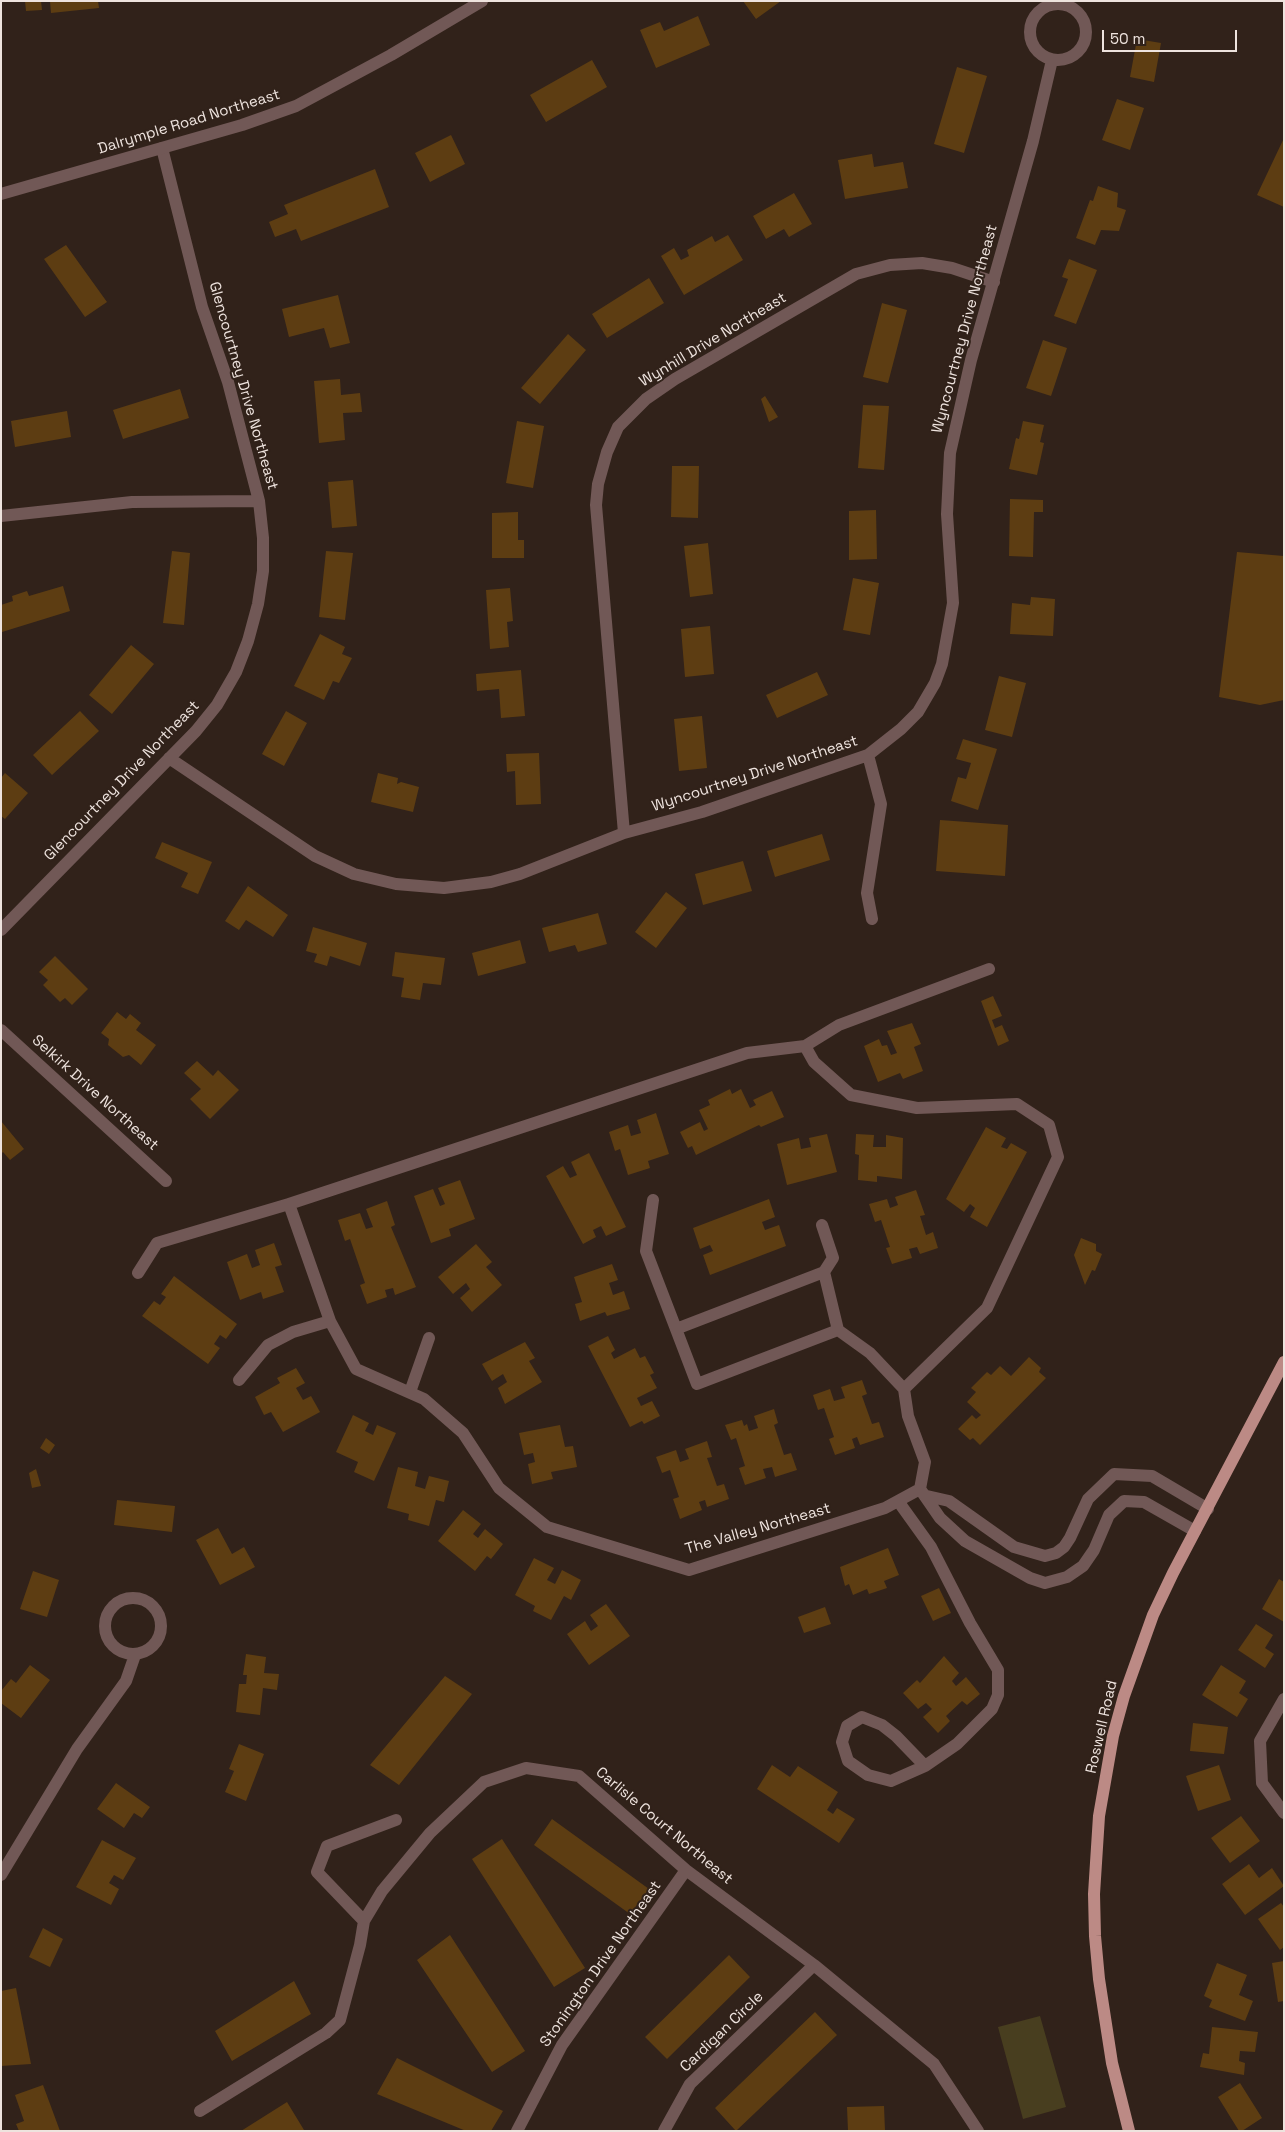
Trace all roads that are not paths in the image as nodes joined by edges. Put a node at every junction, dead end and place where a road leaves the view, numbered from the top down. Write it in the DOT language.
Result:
graph roads {
  1 [pos="482,1"];
  2 [pos="1052,60"];
  3 [pos="162,148"];
  4 [pos="1,194"];
  5 [pos="994,282"];
  6 [pos="260,501"];
  7 [pos="1,516"];
  8 [pos="868,755"];
  9 [pos="170,758"];
  10 [pos="624,833"];
  11 [pos="872,919"];
  12 [pos="1,930"];
  13 [pos="989,969"];
  14 [pos="1,1030"];
  15 [pos="805,1046"];
  16 [pos="166,1181"];
  17 [pos="653,1200"];
  18 [pos="288,1204"];
  19 [pos="822,1225"];
  20 [pos="824,1272"];
  21 [pos="138,1273"];
  22 [pos="330,1321"];
  23 [pos="676,1330"];
  24 [pos="838,1330"];
  25 [pos="429,1338"];
  26 [pos="1284,1362"];
  27 [pos="239,1380"];
  28 [pos="904,1389"];
  29 [pos="410,1392"];
  30 [pos="924,1492"];
  31 [pos="898,1501"];
  32 [pos="1208,1509"];
  33 [pos="1195,1531"];
  34 [pos="135,1654"];
  35 [pos="1284,1699"];
  36 [pos="925,1766"];
  37 [pos="1284,1813"];
  38 [pos="396,1820"];
  39 [pos="686,1870"];
  40 [pos="1,1876"];
  41 [pos="364,1921"];
  42 [pos="814,1966"];
  43 [pos="200,2111"];
  44 [pos="517,2131"];
  45 [pos="664,2131"];
  46 [pos="978,2131"];
  47 [pos="1129,2131"];
  1 -- 3 [label="street, Dalrymple Road Northeast"];
  2 -- 2 [label="street"];
  2 -- 5 [label="street, Wyncourtney Drive Northeast"];
  3 -- 4 [label="street, Dalrymple Road Northeast"];
  3 -- 6 [label="street, Glencourtney Drive Northeast"];
  5 -- 8 [label="street, Wyncourtney Drive Northeast"];
  5 -- 10 [label="street, Wynhill Drive Northeast"];
  6 -- 7 [label="street"];
  6 -- 9 [label="street, Glencourtney Drive Northeast"];
  8 -- 10 [label="street, Wyncourtney Drive Northeast"];
  8 -- 11 [label="street"];
  9 -- 10 [label="street, Wyncourtney Drive Northeast"];
  9 -- 12 [label="street, Glencourtney Drive Northeast"];
  13 -- 15 [label="street"];
  14 -- 16 [label="street, Selkirk Drive Northeast"];
  15 -- 18 [label="street"];
  15 -- 28 [label="street"];
  17 -- 23 [label="street"];
  18 -- 21 [label="street"];
  18 -- 22 [label="street, The Valley Northeast"];
  19 -- 20 [label="street"];
  20 -- 23 [label="street"];
  20 -- 24 [label="street"];
  22 -- 27 [label="street"];
  22 -- 29 [label="street, The Valley Northeast"];
  23 -- 24 [label="street"];
  24 -- 28 [label="street"];
  25 -- 29 [label="street"];
  26 -- 32 [label="main road, Roswell Road"];
  28 -- 30 [label="street"];
  29 -- 31 [label="street, The Valley Northeast"];
  30 -- 31 [label="street, The Valley Northeast"];
  30 -- 32 [label="street"];
  30 -- 33 [label="street"];
  31 -- 36 [label="street"];
  32 -- 33 [label="main road, Roswell Road"];
  33 -- 47 [label="main road, Roswell Road"];
  34 -- 34 [label="street"];
  34 -- 40 [label="street"];
  35 -- 37 [label="street"];
  36 -- 36 [label="street"];
  38 -- 41 [label="street"];
  39 -- 41 [label="street, Carlisle Court Northeast"];
  39 -- 42 [label="street, Carlisle Court Northeast"];
  39 -- 44 [label="street, Stonington Drive Northeast"];
  41 -- 43 [label="street, Carlisle Court Northeast"];
  42 -- 45 [label="street, Cardigan Circle"];
  42 -- 46 [label="street, Carlisle Court Northeast"];
}
